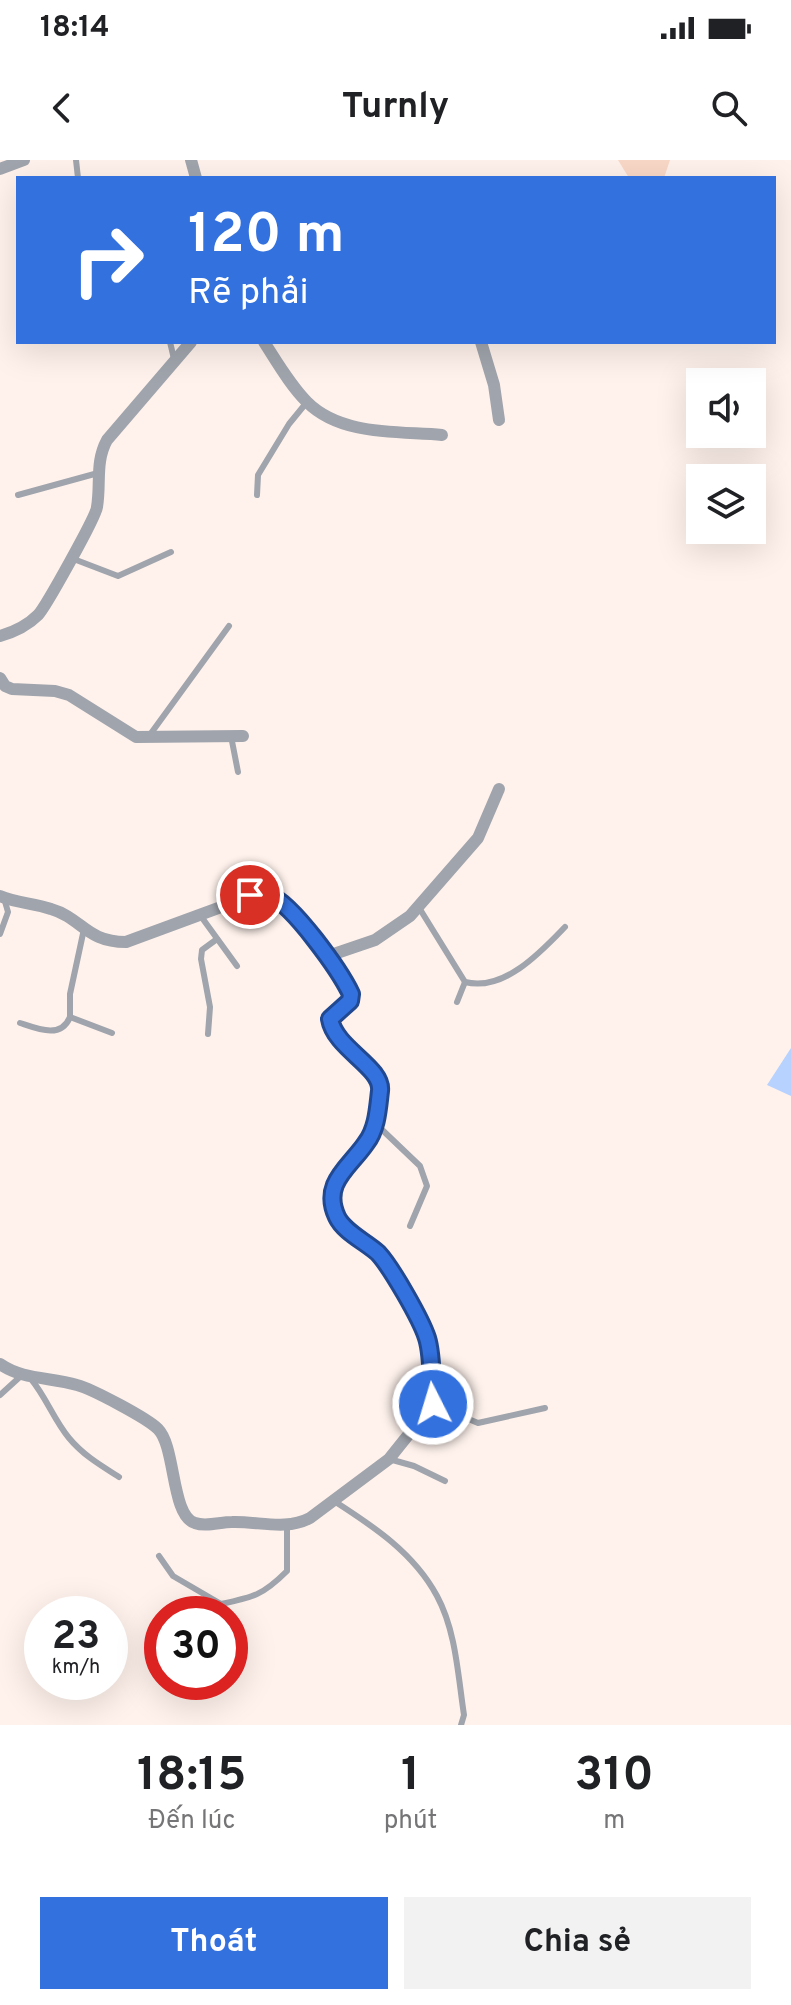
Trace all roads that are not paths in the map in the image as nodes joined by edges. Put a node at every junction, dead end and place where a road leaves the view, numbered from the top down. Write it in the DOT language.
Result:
graph roads {
  1 [pos="24,160"];
  2 [pos="0,169"];
  3 [pos="170,344"];
  4 [pos="189,344"];
  5 [pos="265,344"];
  6 [pos="482,344"];
  7 [pos="175,363"];
  8 [pos="307,402"];
  9 [pos="499,420"];
  10 [pos="442,435"];
  11 [pos="98,473"];
  12 [pos="18,495"];
  13 [pos="257,495"];
  14 [pos="171,552"];
  15 [pos="71,558"];
  16 [pos="229,626"];
  17 [pos="1,634"];
  18 [pos="0,678"];
  19 [pos="237,736"];
  20 [pos="147,739"];
  21 [pos="238,772"];
  22 [pos="499,789"];
  23 [pos="2,897"];
  24 [pos="418,906"];
  25 [pos="200,915"];
  26 [pos="565,927"];
  27 [pos="84,929"];
  28 [pos="0,934"];
  29 [pos="217,939"];
  30 [pos="328,956"];
  31 [pos="237,966"];
  32 [pos="465,982"];
  33 [pos="457,1002"];
  34 [pos="70,1017"];
  35 [pos="20,1023"];
  36 [pos="112,1033"];
  37 [pos="208,1034"];
  38 [pos="375,1123"];
  39 [pos="410,1226"];
  40 [pos="0,1364"];
  41 [pos="25,1376"];
  42 [pos="0,1395"];
  43 [pos="433,1404"];
  44 [pos="545,1408"];
  45 [pos="389,1459"];
  46 [pos="119,1477"];
  47 [pos="445,1481"];
  48 [pos="334,1501"];
  49 [pos="287,1525"];
  50 [pos="159,1556"];
  51 [pos="461,1725"];
  1 -- 2 [label="street"];
  3 -- 7 [label="lane"];
  4 -- 7 [label="street"];
  5 -- 8 [label="street"];
  6 -- 9 [label="street"];
  7 -- 11 [label="street"];
  8 -- 10 [label="street"];
  8 -- 13 [label="lane"];
  11 -- 12 [label="lane"];
  11 -- 15 [label="street"];
  14 -- 15 [label="lane"];
  15 -- 17 [label="street"];
  16 -- 20 [label="lane"];
  18 -- 20 [label="street"];
  19 -- 20 [label="street"];
  19 -- 21 [label="lane"];
  22 -- 24 [label="street"];
  23 -- 27 [label="street"];
  23 -- 28 [label="lane"];
  24 -- 30 [label="street"];
  24 -- 32 [label="lane"];
  25 -- 27 [label="street"];
  25 -- 29 [label="lane"];
  25 -- 30 [label="street"];
  26 -- 32 [label="lane"];
  27 -- 34 [label="lane"];
  29 -- 31 [label="lane"];
  29 -- 37 [label="lane"];
  30 -- 38 [label="street"];
  32 -- 33 [label="lane"];
  34 -- 35 [label="lane"];
  34 -- 36 [label="lane"];
  38 -- 39 [label="lane"];
  38 -- 43 [label="street"];
  40 -- 41 [label="street"];
  41 -- 42 [label="lane"];
  41 -- 46 [label="lane"];
  41 -- 49 [label="street"];
  43 -- 44 [label="lane"];
  43 -- 45 [label="street"];
  45 -- 47 [label="lane"];
  45 -- 48 [label="street"];
  48 -- 49 [label="street"];
  48 -- 51 [label="lane"];
  49 -- 50 [label="lane"];
}
